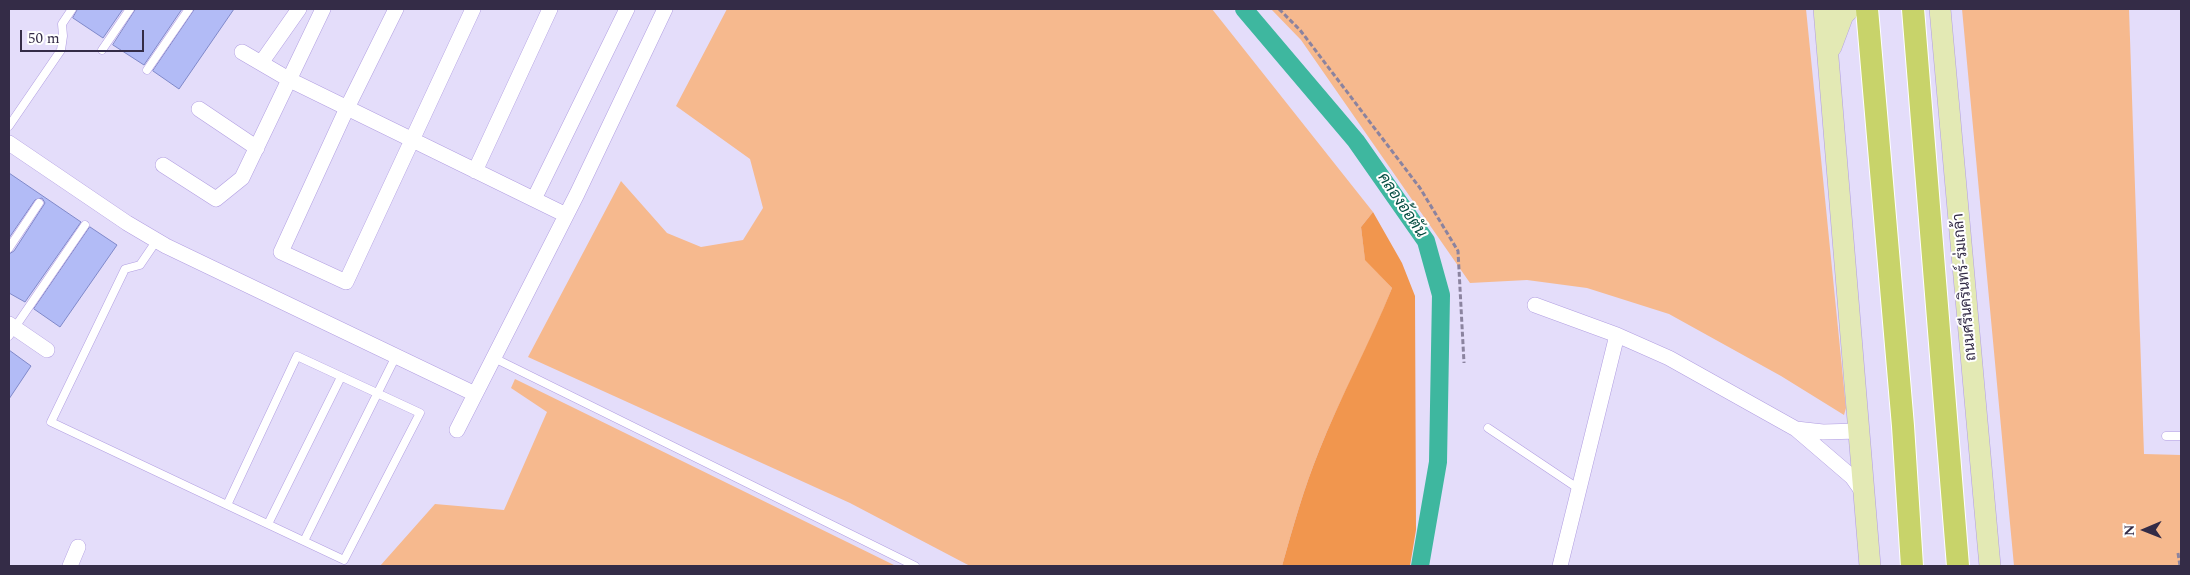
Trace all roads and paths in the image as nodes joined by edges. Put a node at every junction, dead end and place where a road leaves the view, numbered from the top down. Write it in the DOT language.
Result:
graph roads {
  1 [pos="72,9"];
  2 [pos="130,9"];
  3 [pos="189,9"];
  4 [pos="299,9"];
  5 [pos="323,9"];
  6 [pos="396,9"];
  7 [pos="473,9"];
  8 [pos="550,9"];
  9 [pos="627,9"];
  10 [pos="666,9"];
  11 [pos="1279,9"];
  12 [pos="1824,9"];
  13 [pos="1848,9"];
  14 [pos="1867,9"];
  15 [pos="1913,9"];
  16 [pos="1940,9"];
  17 [pos="102,50"];
  18 [pos="242,52"];
  19 [pos="1946,53"];
  20 [pos="1829,54"];
  21 [pos="261,63"];
  22 [pos="147,70"];
  23 [pos="290,80"];
  24 [pos="347,108"];
  25 [pos="199,109"];
  26 [pos="9,126"];
  27 [pos="412,140"];
  28 [pos="9,143"];
  29 [pos="257,148"];
  30 [pos="163,165"];
  31 [pos="475,171"];
  32 [pos="534,199"];
  33 [pos="39,203"];
  34 [pos="566,215"];
  35 [pos="85,225"];
  36 [pos="157,240"];
  37 [pos="9,248"];
  38 [pos="1535,305"];
  39 [pos="11,329"];
  40 [pos="1617,335"];
  41 [pos="47,350"];
  42 [pos="396,356"];
  43 [pos="494,358"];
  44 [pos="1464,363"];
  45 [pos="341,377"];
  46 [pos="377,394"];
  47 [pos="475,394"];
  48 [pos="1488,428"];
  49 [pos="457,430"];
  50 [pos="1796,430"];
  51 [pos="1859,431"];
  52 [pos="2166,436"];
  53 [pos="2181,436"];
  54 [pos="1579,489"];
  55 [pos="1866,498"];
  56 [pos="227,505"];
  57 [pos="268,524"];
  58 [pos="304,541"];
  59 [pos="78,547"];
  60 [pos="2178,553"];
  61 [pos="70,566"];
  62 [pos="915,566"];
  63 [pos="1560,566"];
  64 [pos="1870,566"];
  65 [pos="1912,566"];
  66 [pos="1958,566"];
  67 [pos="1990,566"];
  68 [pos="2180,566"];
  1 -- 26 [label="lane"];
  2 -- 17 [label="lane"];
  3 -- 22 [label="lane"];
  4 -- 21 [label="street"];
  5 -- 23 [label="street"];
  6 -- 24 [label="street"];
  7 -- 27 [label="street"];
  8 -- 31 [label="street"];
  9 -- 32 [label="street"];
  10 -- 34 [label="street"];
  11 -- 44 [label="path"];
  12 -- 20 [label="main road"];
  13 -- 20 [label="main road"];
  14 -- 65 [label="main road"];
  15 -- 19 [label="main road"];
  15 -- 66 [label="main road, ถนนศรีนครินทร์-ร่มเกล้า"];
  16 -- 19 [label="main road, ถนนศรีนครินทร์-ร่มเกล้า"];
  18 -- 21 [label="street"];
  19 -- 67 [label="main road, ถนนศรีนครินทร์-ร่มเกล้า"];
  20 -- 51 [label="main road"];
  21 -- 23 [label="street"];
  23 -- 24 [label="street"];
  23 -- 29 [label="street"];
  24 -- 27 [label="street"];
  24 -- 27 [label="street"];
  25 -- 29 [label="street"];
  27 -- 31 [label="street"];
  28 -- 36 [label="street"];
  29 -- 30 [label="street"];
  31 -- 32 [label="street"];
  32 -- 34 [label="street"];
  33 -- 37 [label="lane"];
  34 -- 43 [label="street"];
  35 -- 39 [label="lane"];
  36 -- 42 [label="street"];
  36 -- 56 [label="lane"];
  38 -- 40 [label="street"];
  39 -- 41 [label="street"];
  40 -- 50 [label="street"];
  40 -- 54 [label="street"];
  42 -- 46 [label="lane"];
  42 -- 47 [label="street"];
  43 -- 47 [label="street"];
  43 -- 62 [label="lane"];
  45 -- 46 [label="lane"];
  45 -- 56 [label="lane"];
  45 -- 57 [label="lane"];
  46 -- 58 [label="lane"];
  46 -- 58 [label="lane"];
  47 -- 49 [label="street"];
  48 -- 54 [label="lane"];
  50 -- 51 [label="street"];
  50 -- 55 [label="street"];
  51 -- 55 [label="main road"];
  52 -- 53 [label="lane"];
  54 -- 63 [label="street"];
  55 -- 64 [label="main road"];
  56 -- 57 [label="lane"];
  57 -- 58 [label="lane"];
  59 -- 61 [label="street"];
  60 -- 68 [label="path"];
}
